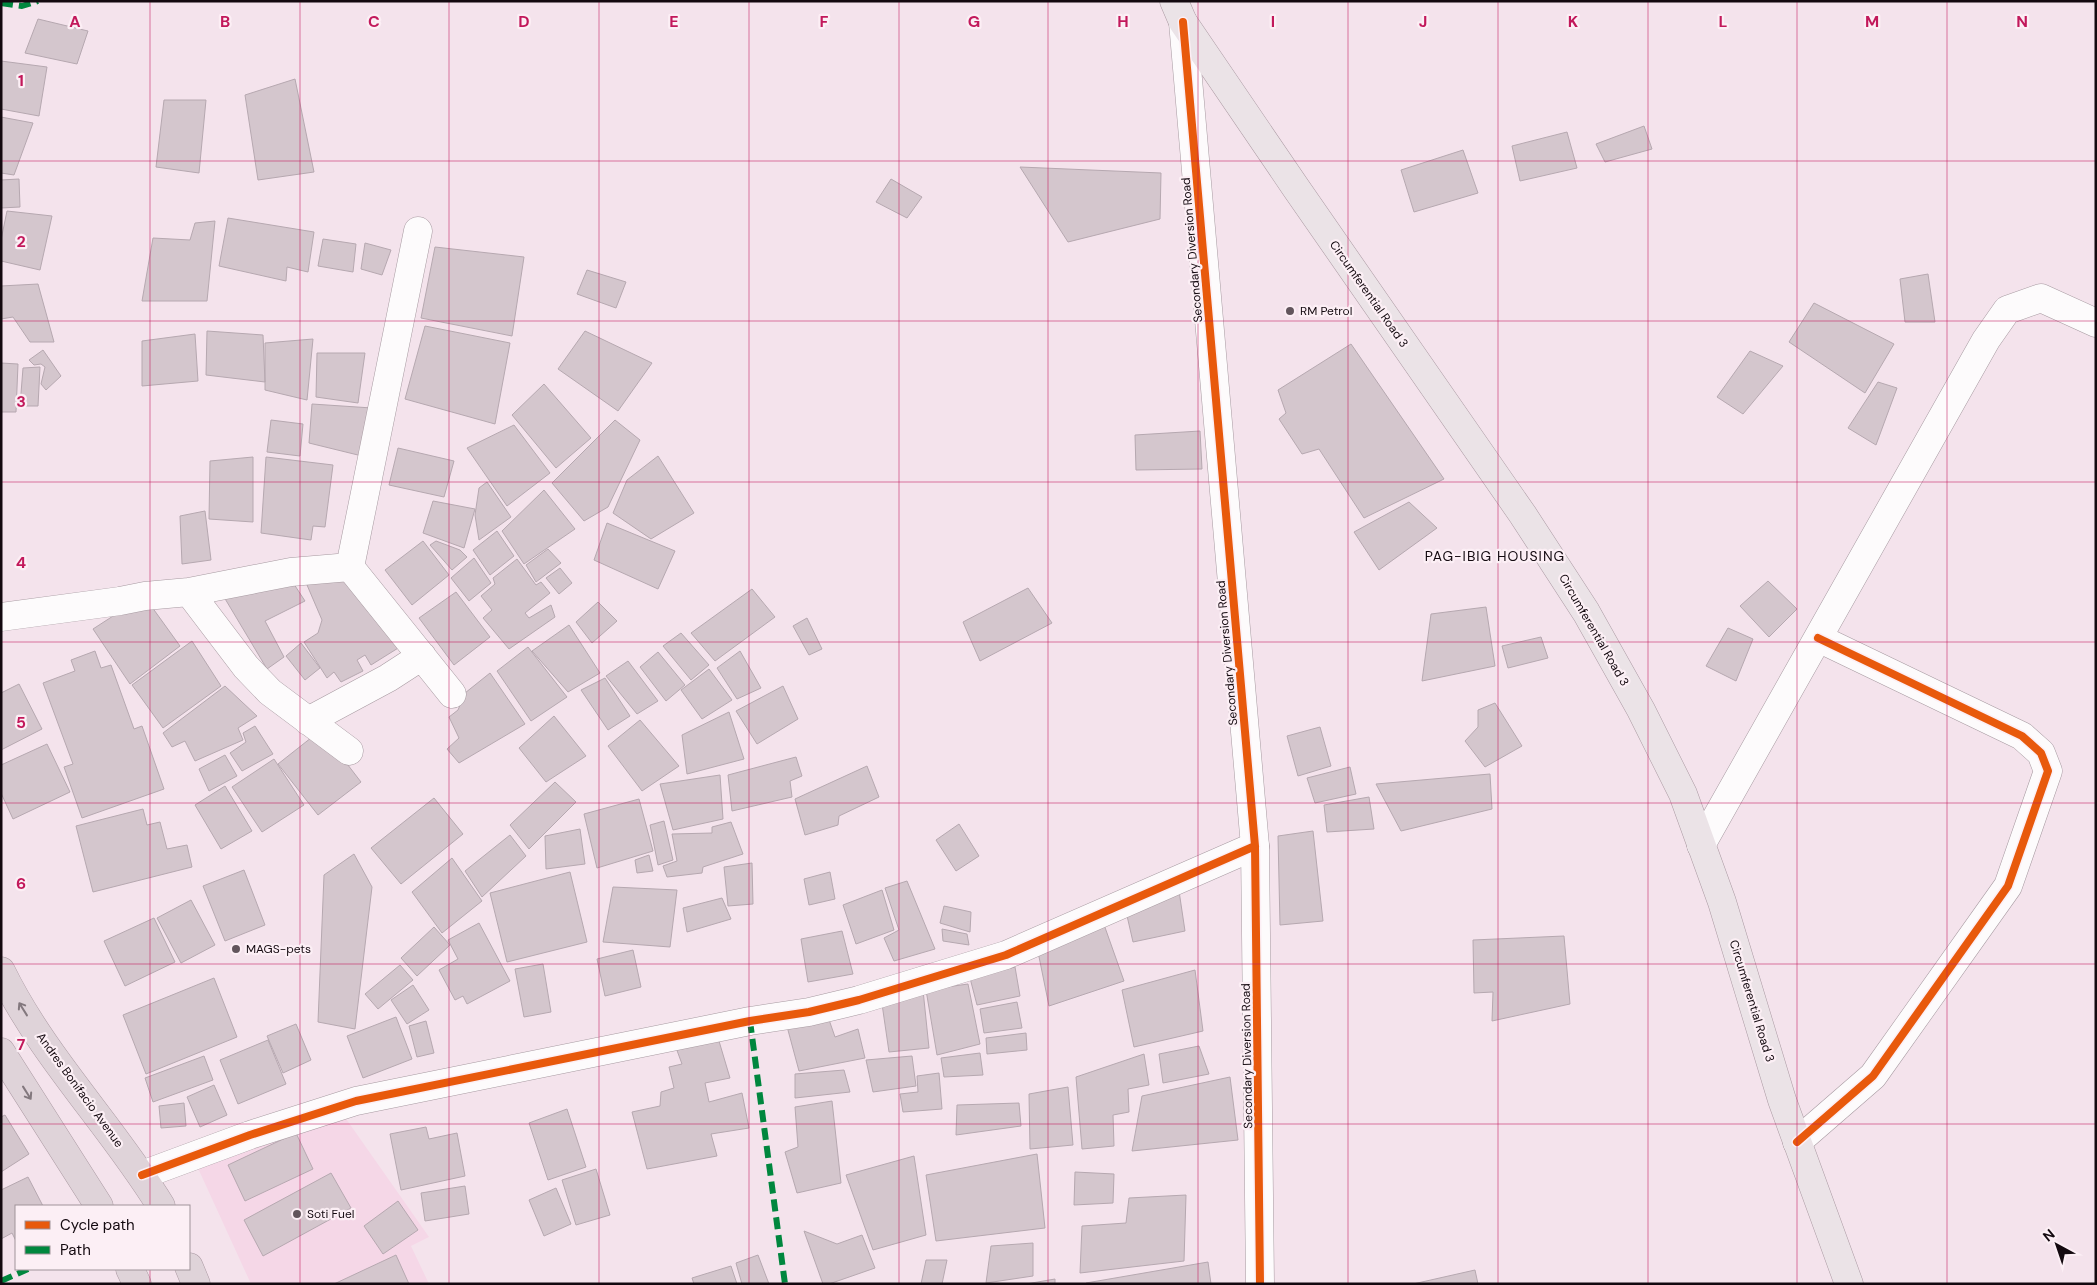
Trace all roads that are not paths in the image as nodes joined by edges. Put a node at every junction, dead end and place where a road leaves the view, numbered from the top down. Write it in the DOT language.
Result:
graph roads {
  1 [pos="1178,12"];
  2 [pos="418,231"];
  3 [pos="2096,323"];
  4 [pos="350,566"];
  5 [pos="189,592"];
  6 [pos="1,617"];
  7 [pos="1818,638"];
  8 [pos="422,656"];
  9 [pos="452,694"];
  10 [pos="308,721"];
  11 [pos="349,751"];
  12 [pos="1255,846"];
  13 [pos="1701,846"];
  14 [pos="1,971"];
  15 [pos="1,1052"];
  16 [pos="1798,1142"];
  17 [pos="142,1175"];
  18 [pos="98,1205"];
  19 [pos="160,1205"];
  20 [pos="190,1269"];
  21 [pos="130,1270"];
  22 [pos="137,1284"];
  23 [pos="196,1284"];
  24 [pos="1260,1284"];
  25 [pos="1849,1284"];
  1 -- 12 [label="street, Secondary Diversion Road"];
  1 -- 13 [label="main road, Circumferential Road 3"];
  2 -- 4 [label="street"];
  3 -- 7 [label="street"];
  4 -- 5 [label="street"];
  4 -- 8 [label="street"];
  5 -- 6 [label="street"];
  5 -- 10 [label="street"];
  7 -- 13 [label="street"];
  7 -- 16 [label="street"];
  8 -- 9 [label="street"];
  8 -- 10 [label="street"];
  10 -- 11 [label="street"];
  12 -- 17 [label="street"];
  12 -- 24 [label="street, Secondary Diversion Road"];
  13 -- 16 [label="main road, Circumferential Road 3"];
  17 -- 14 [label="highway, Andres Bonifacio Avenue, one-way"];
  15 -- 18 [label="highway, one-way"];
  16 -- 25 [label="main road, Circumferential Road 3"];
  17 -- 19 [label="highway, Andres Bonifacio Avenue"];
  20 -- 23 [label="highway"];
  21 -- 22 [label="highway"];
}
